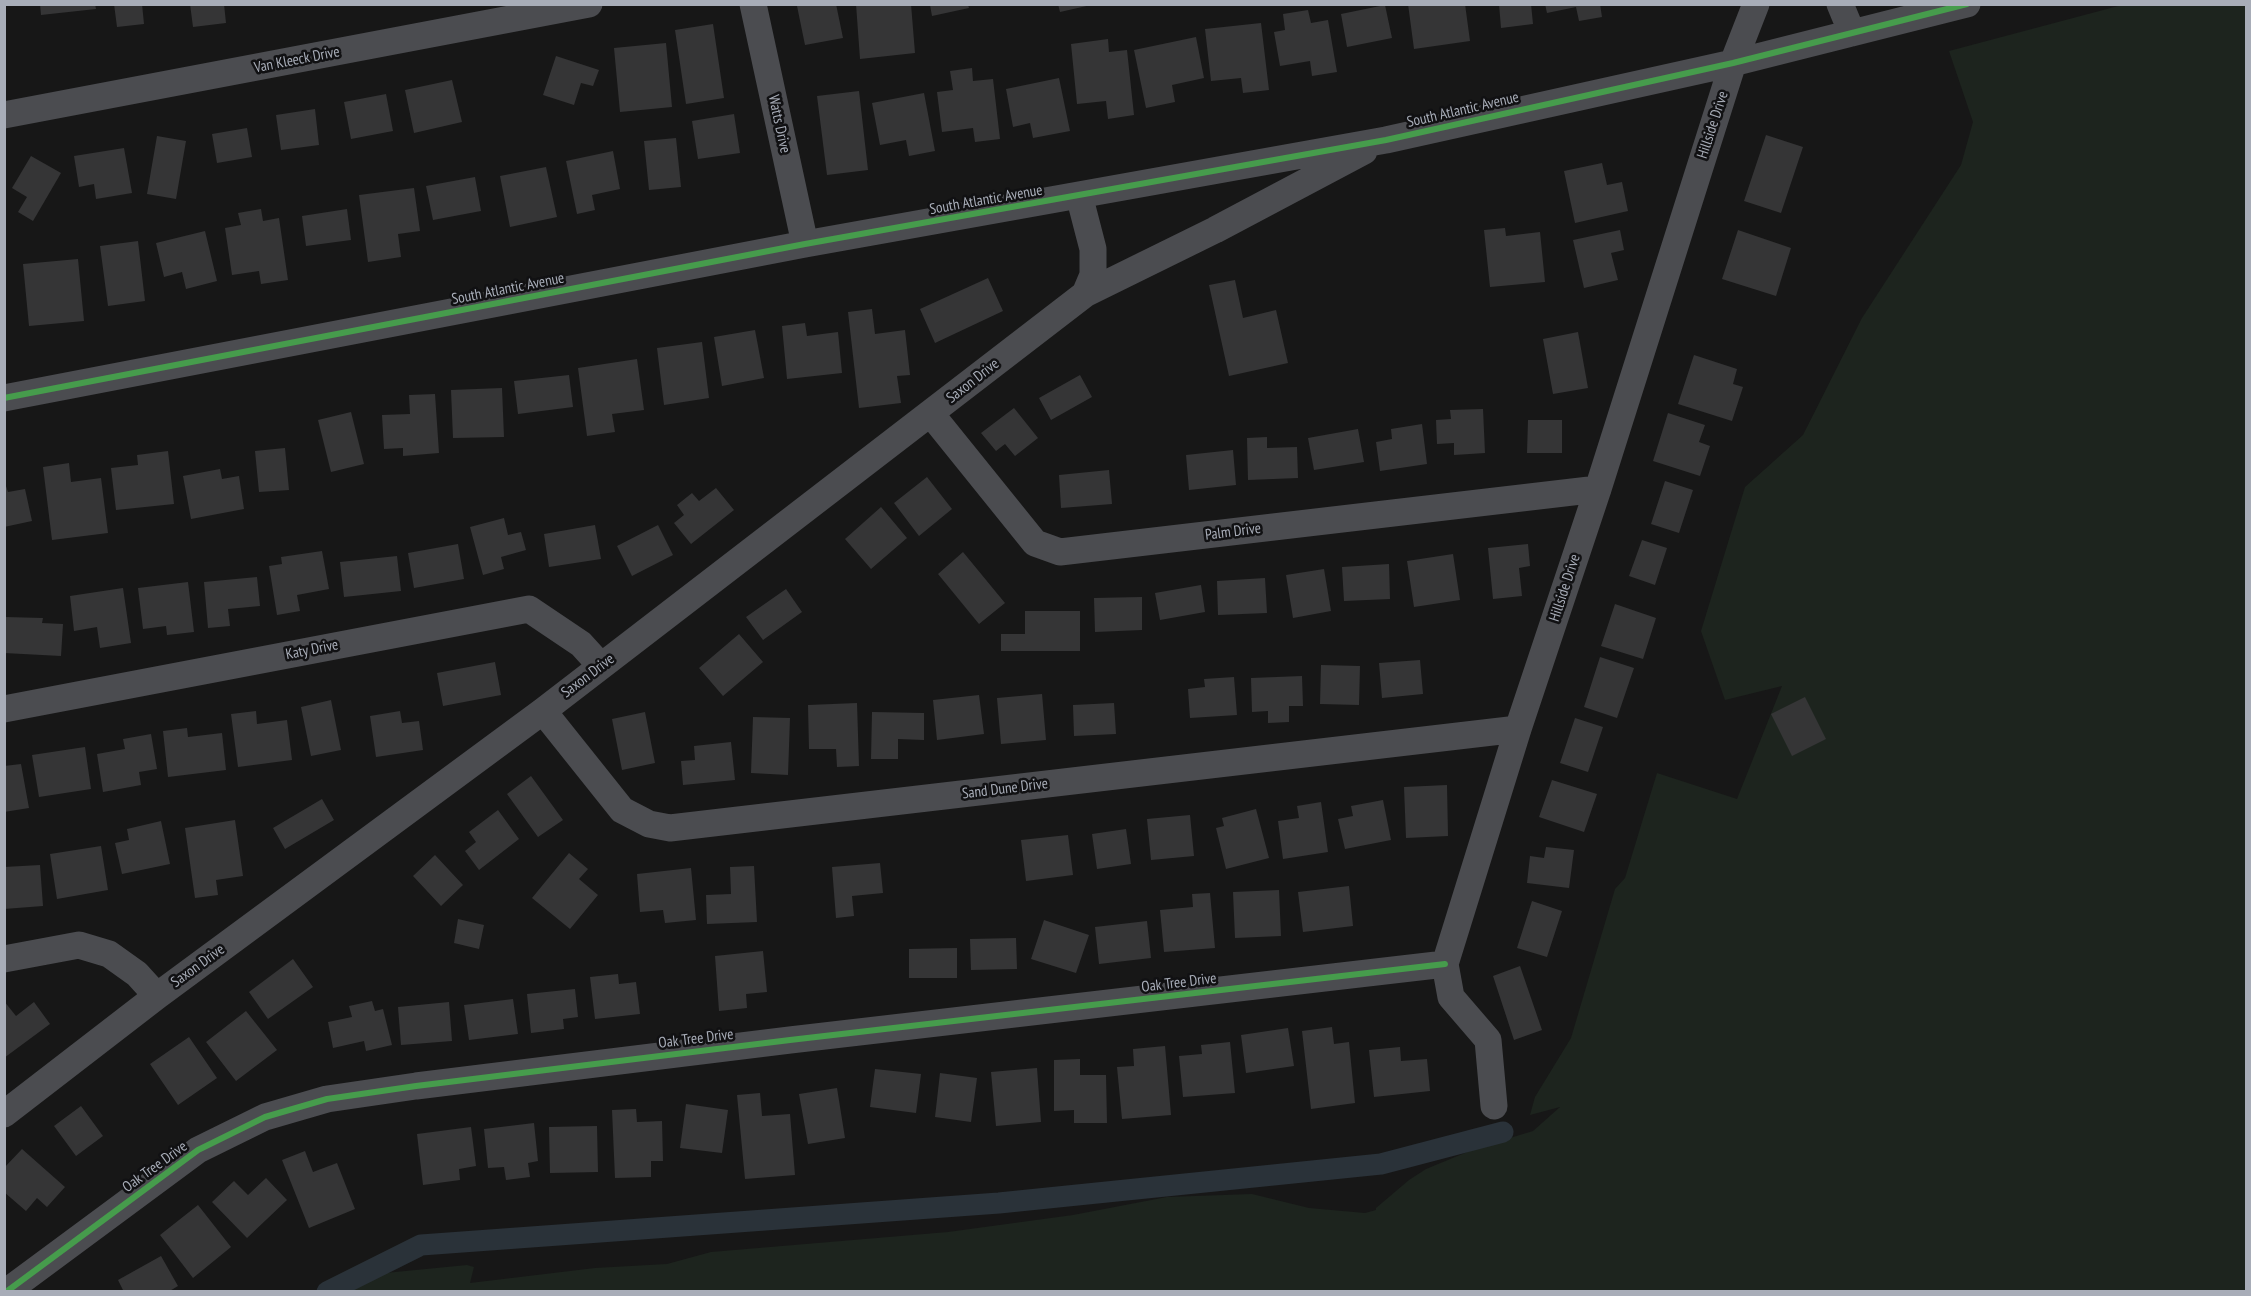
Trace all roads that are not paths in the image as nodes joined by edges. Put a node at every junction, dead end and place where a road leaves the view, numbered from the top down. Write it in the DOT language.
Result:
graph roads {
  1 [pos="589,4"];
  2 [pos="753,4"];
  3 [pos="1756,4"];
  4 [pos="1840,4"];
  5 [pos="1967,4"];
  6 [pos="1852,33"];
  7 [pos="1733,63"];
  8 [pos="4,115"];
  9 [pos="1386,140"];
  10 [pos="1079,195"];
  11 [pos="805,244"];
  12 [pos="1085,294"];
  13 [pos="4,398"];
  14 [pos="931,414"];
  15 [pos="1598,489"];
  16 [pos="601,666"];
  17 [pos="4,709"];
  18 [pos="543,711"];
  19 [pos="1518,729"];
  20 [pos="4,959"];
  21 [pos="1445,964"];
  22 [pos="157,996"];
  23 [pos="1494,1106"];
  24 [pos="4,1114"];
  25 [pos="6,1292"];
  1 -- 8 [label="street, Van Kleeck Drive"];
  2 -- 11 [label="street, Watts Drive"];
  3 -- 7 [label="street"];
  4 -- 6 [label="street"];
  5 -- 6 [label="street, South Atlantic Avenue"];
  6 -- 7 [label="street, South Atlantic Avenue"];
  7 -- 9 [label="street, South Atlantic Avenue"];
  7 -- 15 [label="street, Hillside Drive"];
  9 -- 10 [label="street, South Atlantic Avenue"];
  9 -- 12 [label="street, Saxon Drive"];
  10 -- 11 [label="street, South Atlantic Avenue"];
  10 -- 12 [label="street"];
  11 -- 13 [label="street, South Atlantic Avenue"];
  12 -- 14 [label="street, Saxon Drive"];
  14 -- 15 [label="street, Palm Drive"];
  14 -- 16 [label="street, Saxon Drive"];
  15 -- 19 [label="street, Hillside Drive"];
  16 -- 17 [label="street, Katy Drive"];
  16 -- 18 [label="street, Saxon Drive"];
  18 -- 19 [label="street, Sand Dune Drive"];
  18 -- 22 [label="street, Saxon Drive"];
  19 -- 21 [label="street, Hillside Drive"];
  20 -- 22 [label="street"];
  21 -- 23 [label="street, Hillside Drive"];
  21 -- 25 [label="street, Oak Tree Drive"];
  22 -- 24 [label="street, Saxon Drive"];
}
